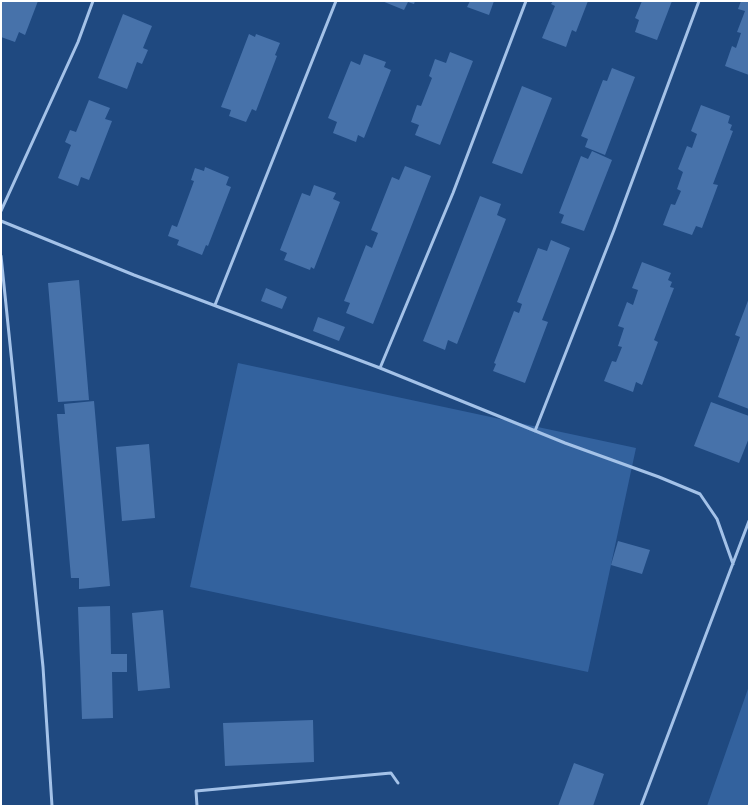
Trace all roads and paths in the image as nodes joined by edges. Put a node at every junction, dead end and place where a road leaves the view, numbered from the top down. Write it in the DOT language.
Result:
graph roads {
  1 [pos="93,1"];
  2 [pos="336,1"];
  3 [pos="526,1"];
  4 [pos="699,1"];
  5 [pos="1,211"];
  6 [pos="1,221"];
  7 [pos="1,256"];
  8 [pos="215,305"];
  9 [pos="380,368"];
  10 [pos="535,431"];
  11 [pos="749,521"];
  12 [pos="733,564"];
  13 [pos="398,783"];
  14 [pos="52,806"];
  15 [pos="197,806"];
  16 [pos="641,806"];
  1 -- 5 [label="lane"];
  2 -- 8 [label="lane"];
  3 -- 9 [label="lane"];
  4 -- 10 [label="lane"];
  6 -- 8 [label="lane"];
  7 -- 14 [label="lane"];
  8 -- 9 [label="lane"];
  9 -- 10 [label="lane"];
  10 -- 12 [label="lane"];
  11 -- 12 [label="lane"];
  12 -- 16 [label="lane"];
  13 -- 15 [label="lane"];
}
